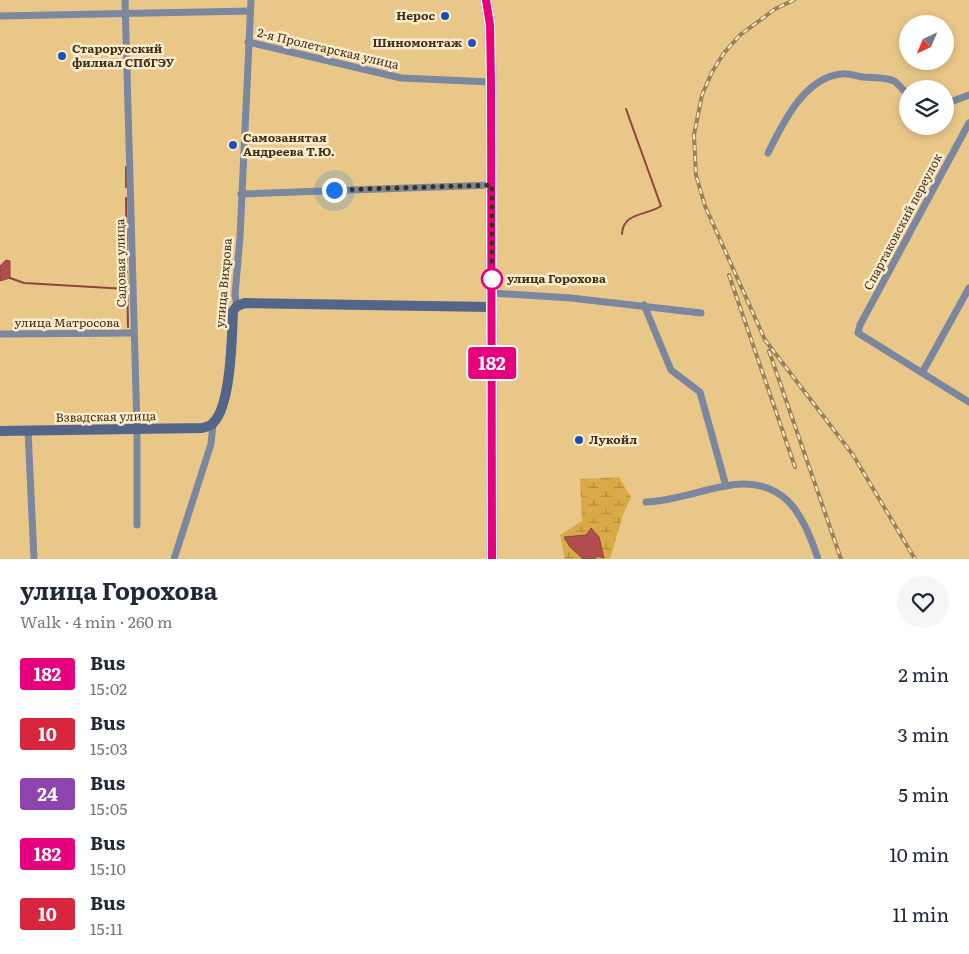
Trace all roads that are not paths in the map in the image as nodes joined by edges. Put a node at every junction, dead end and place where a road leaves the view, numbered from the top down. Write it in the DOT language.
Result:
graph roads {
  1 [pos="125,0"];
  2 [pos="251,0"];
  3 [pos="486,0"];
  4 [pos="250,11"];
  5 [pos="124,14"];
  6 [pos="0,16"];
  7 [pos="248,42"];
  8 [pos="491,82"];
  9 [pos="899,86"];
  10 [pos="969,95"];
  11 [pos="954,101"];
  12 [pos="969,123"];
  13 [pos="768,152"];
  14 [pos="492,185"];
  15 [pos="241,194"];
  16 [pos="969,288"];
  17 [pos="492,293"];
  18 [pos="644,305"];
  19 [pos="237,306"];
  20 [pos="492,307"];
  21 [pos="701,313"];
  22 [pos="134,333"];
  23 [pos="0,334"];
  24 [pos="922,373"];
  25 [pos="969,402"];
  26 [pos="212,424"];
  27 [pos="137,429"];
  28 [pos="28,430"];
  29 [pos="0,431"];
  30 [pos="726,486"];
  31 [pos="646,502"];
  32 [pos="137,525"];
  33 [pos="34,559"];
  34 [pos="174,559"];
  35 [pos="492,559"];
  36 [pos="818,559"];
  1 -- 5 [label="street, Садовая улица"];
  2 -- 4 [label="street, улица Вихрова"];
  3 -- 8 [label="main road"];
  4 -- 5 [label="street"];
  4 -- 7 [label="street, улица Вихрова"];
  5 -- 6 [label="street"];
  5 -- 22 [label="street, Садовая улица"];
  7 -- 8 [label="street, 2-я Пролетарская улица"];
  7 -- 15 [label="street, улица Вихрова"];
  8 -- 14 [label="main road"];
  9 -- 13 [label="street"];
  10 -- 11 [label="street"];
  12 -- 24 [label="street, Спартаковский переулок"];
  14 -- 15 [label="street"];
  14 -- 17 [label="main road"];
  15 -- 19 [label="street, улица Вихрова"];
  16 -- 24 [label="street"];
  17 -- 18 [label="street"];
  17 -- 20 [label="main road"];
  18 -- 21 [label="street"];
  18 -- 30 [label="street"];
  19 -- 20 [label="street"];
  19 -- 26 [label="street, улица Вихрова"];
  20 -- 35 [label="main road"];
  22 -- 23 [label="street, улица Матросова"];
  22 -- 27 [label="street, Садовая улица"];
  24 -- 25 [label="street"];
  26 -- 27 [label="street, Взвадская улица"];
  26 -- 34 [label="street, улица Вихрова"];
  27 -- 28 [label="street, Взвадская улица"];
  27 -- 32 [label="street, Садовая улица"];
  28 -- 29 [label="street, Взвадская улица"];
  28 -- 33 [label="street"];
  30 -- 31 [label="street"];
  30 -- 36 [label="street"];
}
